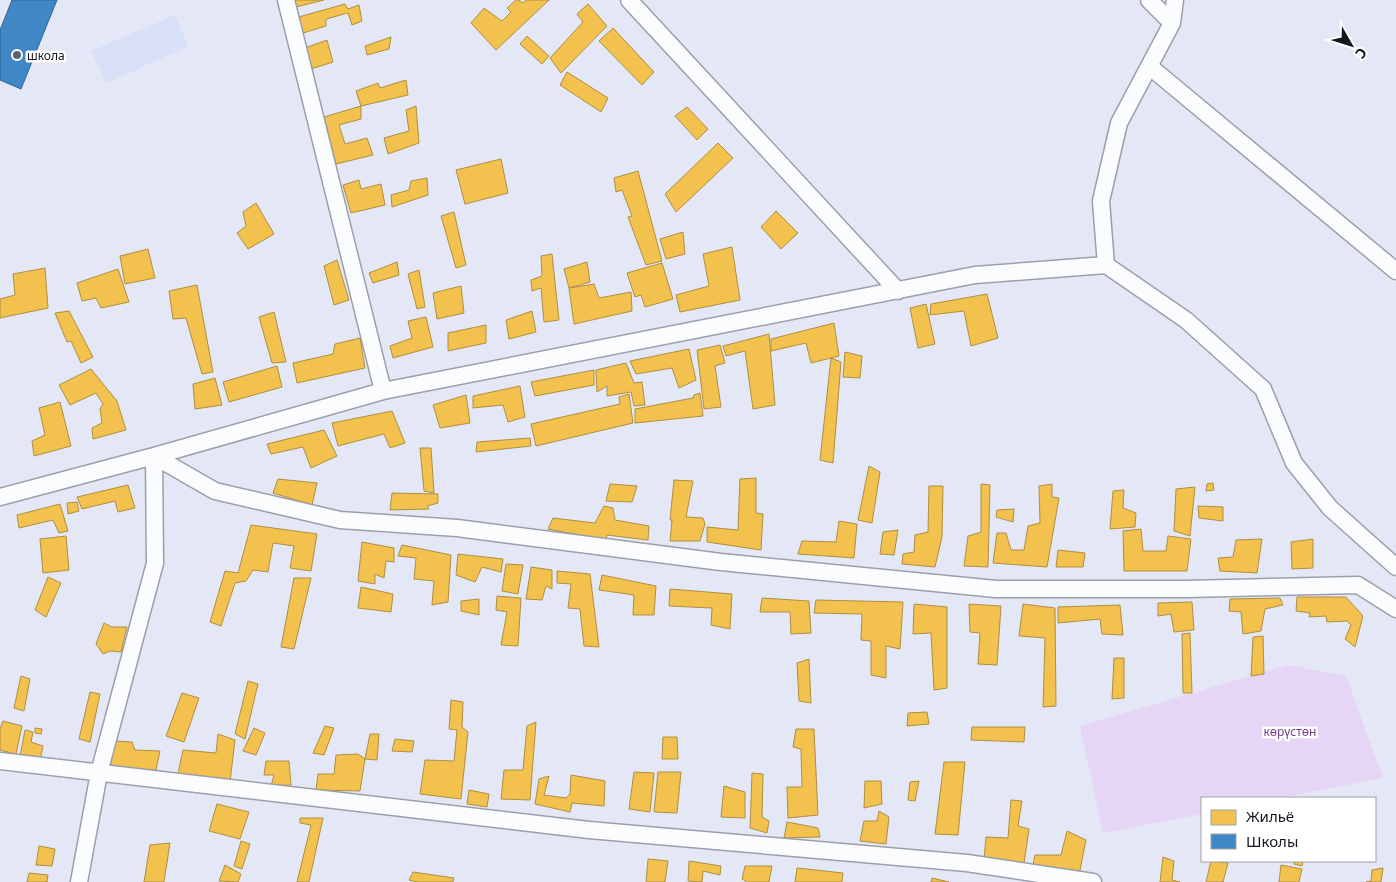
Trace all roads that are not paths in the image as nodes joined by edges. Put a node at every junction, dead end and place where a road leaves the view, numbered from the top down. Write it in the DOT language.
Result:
graph roads {
  1 [pos="286,0"];
  2 [pos="629,0"];
  3 [pos="1149,0"];
  4 [pos="1175,0"];
  5 [pos="1172,23"];
  6 [pos="1149,66"];
  7 [pos="1106,265"];
  8 [pos="1396,271"];
  9 [pos="898,291"];
  10 [pos="383,391"];
  11 [pos="154,456"];
  12 [pos="0,497"];
  13 [pos="1396,567"];
  14 [pos="1396,609"];
  15 [pos="0,761"];
  16 [pos="99,774"];
  17 [pos="79,882"];
  18 [pos="1093,882"];
  1 -- 10 [label="street"];
  2 -- 9 [label="street"];
  3 -- 5 [label="street"];
  4 -- 5 [label="street"];
  5 -- 6 [label="street"];
  6 -- 7 [label="street"];
  6 -- 8 [label="street"];
  7 -- 9 [label="street"];
  7 -- 13 [label="street"];
  9 -- 10 [label="street"];
  10 -- 11 [label="street"];
  11 -- 12 [label="street"];
  11 -- 14 [label="street"];
  11 -- 16 [label="street"];
  15 -- 16 [label="street"];
  16 -- 17 [label="street"];
  16 -- 18 [label="street"];
}
